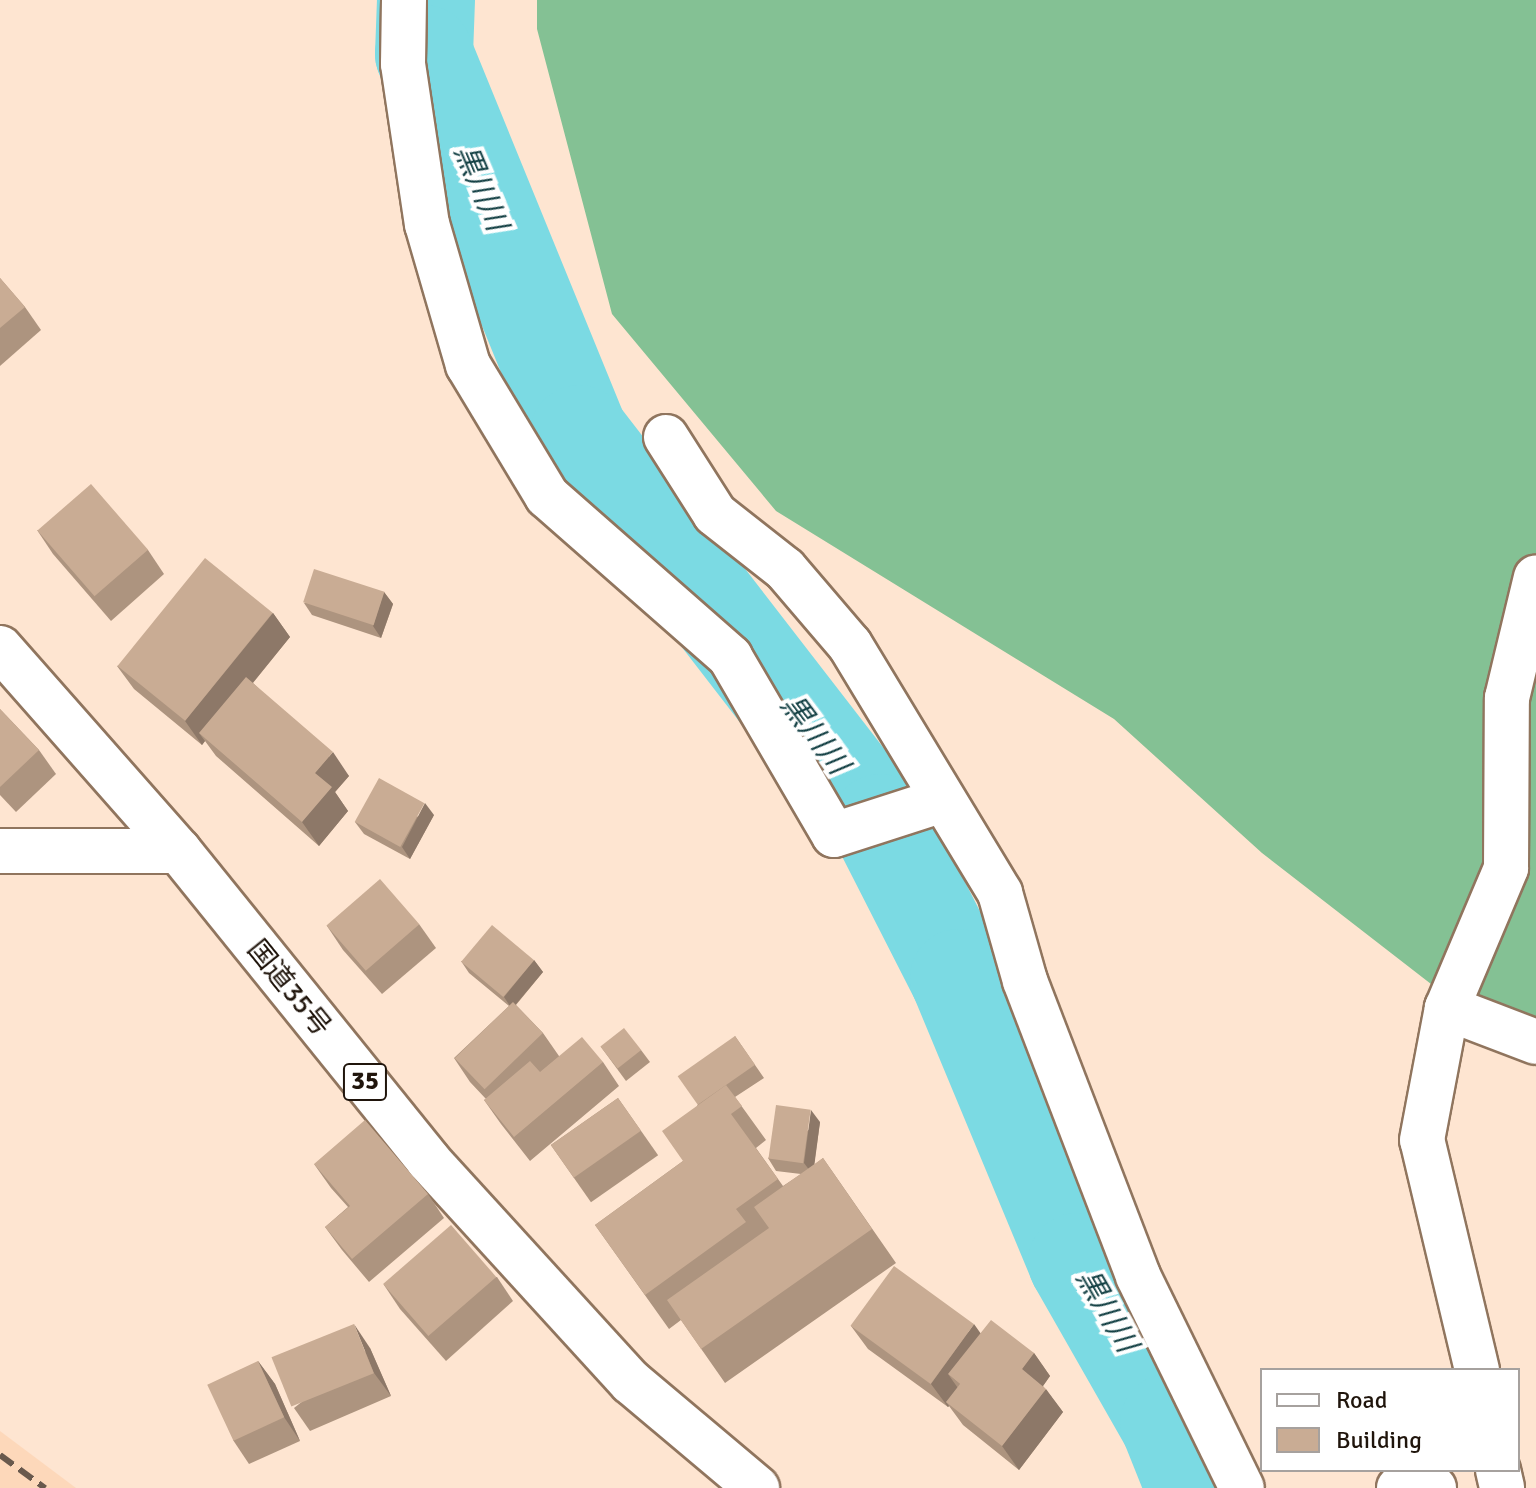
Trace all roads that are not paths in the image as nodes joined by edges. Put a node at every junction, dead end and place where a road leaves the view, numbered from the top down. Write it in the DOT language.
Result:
graph roads {
  1 [pos="404,0"];
  2 [pos="666,437"];
  3 [pos="1536,577"];
  4 [pos="0,648"];
  5 [pos="937,802"];
  6 [pos="0,851"];
  7 [pos="179,851"];
  8 [pos="1447,1008"];
  9 [pos="1536,1042"];
  10 [pos="1477,1368"];
  11 [pos="757,1488"];
  12 [pos="1242,1488"];
  13 [pos="1399,1488"];
  14 [pos="1434,1488"];
  1 -- 5 [label="main road"];
  2 -- 5 [label="main road"];
  3 -- 8 [label="main road"];
  4 -- 7 [label="main road, 国道35号 / 35"];
  5 -- 12 [label="main road"];
  6 -- 7 [label="main road"];
  7 -- 11 [label="main road, 国道35号 / 35"];
  8 -- 9 [label="main road"];
  8 -- 10 [label="main road"];
  13 -- 14 [label="main road"];
}
